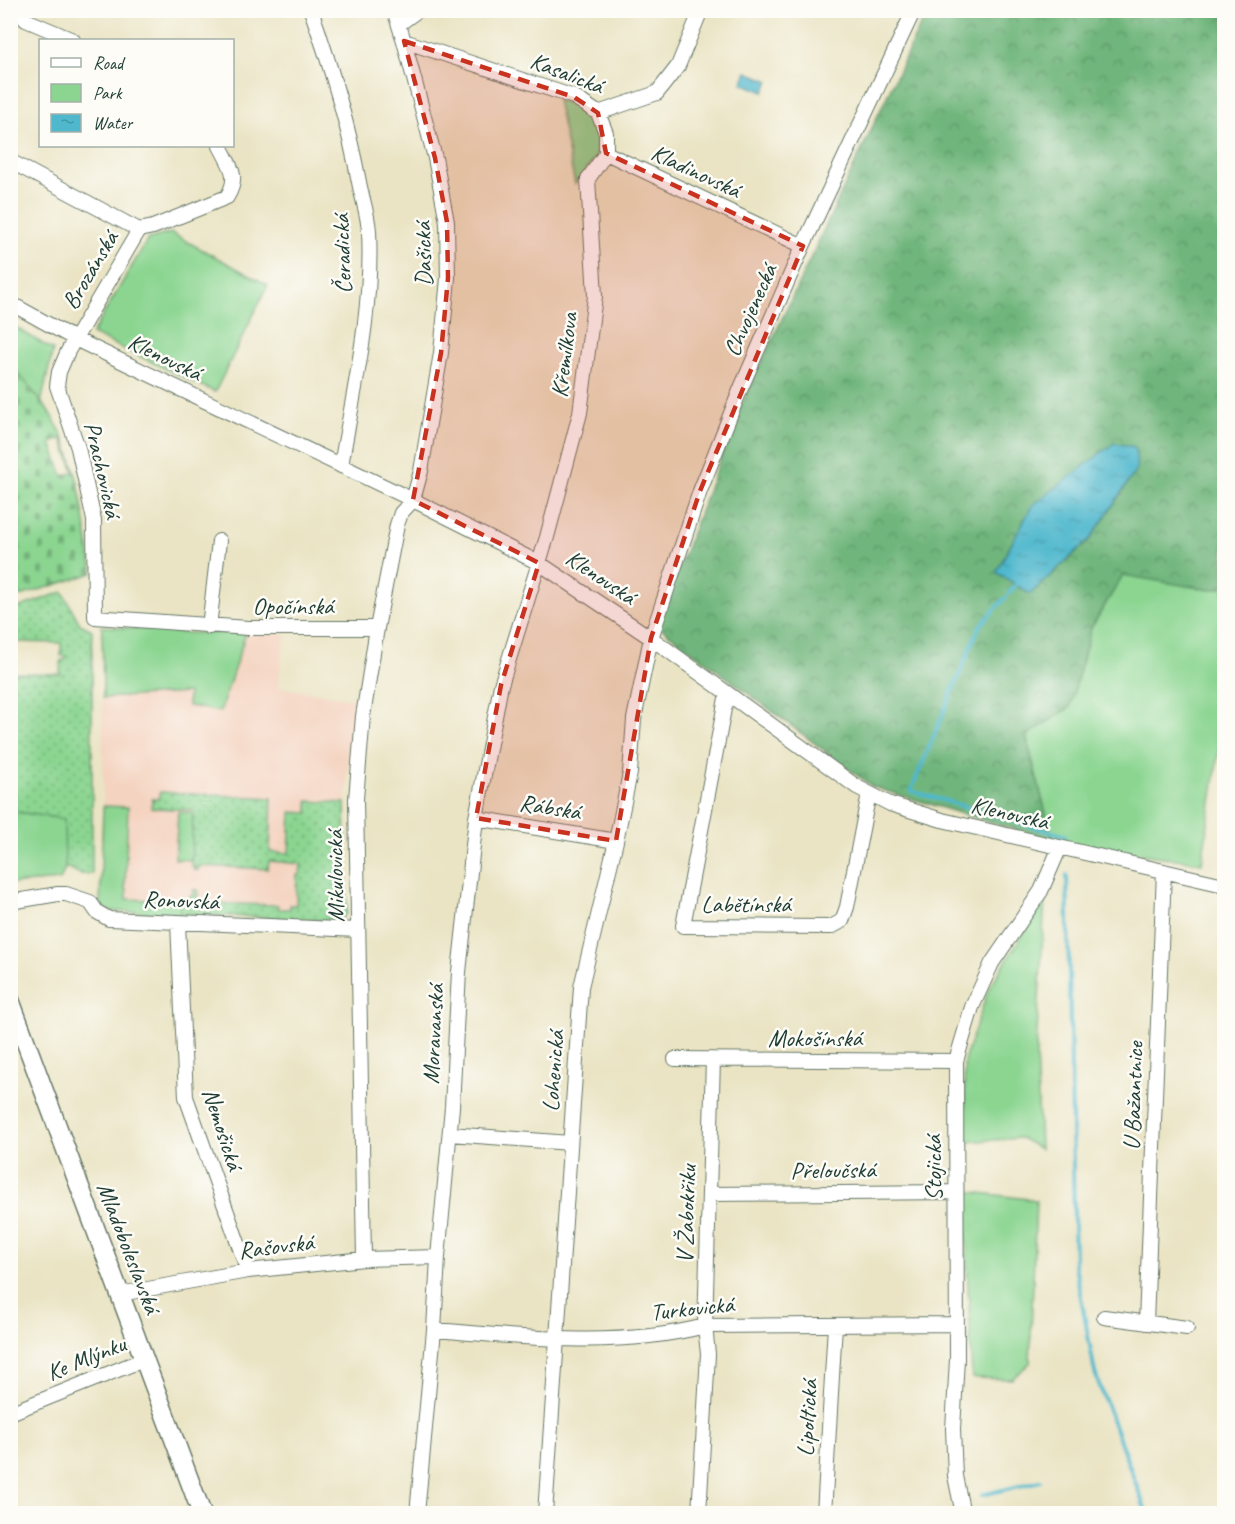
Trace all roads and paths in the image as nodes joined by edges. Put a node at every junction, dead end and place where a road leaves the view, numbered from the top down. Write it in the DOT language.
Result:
graph roads {
  1 [pos="16,10"];
  2 [pos="311,10"];
  3 [pos="418,10"];
  4 [pos="701,10"];
  5 [pos="914,10"];
  6 [pos="396,17"];
  7 [pos="71,39"];
  8 [pos="404,41"];
  9 [pos="598,114"];
  10 [pos="220,147"];
  11 [pos="606,153"];
  12 [pos="10,161"];
  13 [pos="139,230"];
  14 [pos="803,246"];
  15 [pos="10,303"];
  16 [pos="75,339"];
  17 [pos="341,466"];
  18 [pos="413,500"];
  19 [pos="219,541"];
  20 [pos="539,563"];
  21 [pos="95,617"];
  22 [pos="209,627"];
  23 [pos="377,628"];
  24 [pos="651,638"];
  25 [pos="727,693"];
  26 [pos="869,793"];
  27 [pos="476,818"];
  28 [pos="616,840"];
  29 [pos="1060,847"];
  30 [pos="1164,871"];
  31 [pos="1224,885"];
  32 [pos="10,902"];
  33 [pos="178,923"];
  34 [pos="358,930"];
  35 [pos="10,1000"];
  36 [pos="675,1059"];
  37 [pos="713,1060"];
  38 [pos="956,1061"];
  39 [pos="450,1134"];
  40 [pos="570,1143"];
  41 [pos="956,1192"];
  42 [pos="710,1194"];
  43 [pos="438,1257"];
  44 [pos="364,1259"];
  45 [pos="248,1271"];
  46 [pos="120,1293"];
  47 [pos="1104,1317"];
  48 [pos="1146,1323"];
  49 [pos="956,1324"];
  50 [pos="835,1325"];
  51 [pos="705,1326"];
  52 [pos="1187,1328"];
  53 [pos="434,1330"];
  54 [pos="558,1339"];
  55 [pos="145,1359"];
  56 [pos="10,1413"];
  57 [pos="202,1514"];
  58 [pos="417,1514"];
  59 [pos="546,1514"];
  60 [pos="699,1514"];
  61 [pos="824,1514"];
  62 [pos="963,1514"];
  1 -- 7 [label="street"];
  2 -- 17 [label="street, Čeradická"];
  3 -- 6 [label="street"];
  4 -- 9 [label="street, Kasalická"];
  5 -- 14 [label="street, Chvojenecká"];
  6 -- 8 [label="street, Dašická"];
  8 -- 9 [label="street, Kasalická"];
  8 -- 18 [label="street, Dašická"];
  9 -- 11 [label="street"];
  10 -- 13 [label="street, Brozánská"];
  11 -- 14 [label="street, Kladinovská"];
  11 -- 20 [label="street, Křemílkova"];
  12 -- 13 [label="street"];
  13 -- 16 [label="street, Brozánská"];
  14 -- 24 [label="street, Chvojenecká"];
  15 -- 16 [label="street, Klenovská"];
  16 -- 17 [label="street, Klenovská"];
  16 -- 21 [label="street, Prachovická"];
  17 -- 18 [label="street, Klenovská"];
  18 -- 20 [label="street, Klenovská"];
  18 -- 23 [label="street, Mikulovická"];
  19 -- 22 [label="street"];
  20 -- 24 [label="street, Klenovská"];
  20 -- 27 [label="street, Moravanská"];
  21 -- 22 [label="street, Opočínská"];
  22 -- 23 [label="street, Opočínská"];
  23 -- 34 [label="street, Mikulovická"];
  24 -- 25 [label="street, Klenovská"];
  24 -- 28 [label="street, Lohenická"];
  25 -- 26 [label="street, Klenovská"];
  25 -- 26 [label="street, Labětínská"];
  26 -- 29 [label="street, Klenovská"];
  27 -- 28 [label="street, Rábská"];
  27 -- 39 [label="street, Moravanská"];
  28 -- 40 [label="street, Lohenická"];
  29 -- 30 [label="street, Klenovská"];
  29 -- 38 [label="street, Stojická"];
  30 -- 31 [label="street, Klenovská"];
  30 -- 48 [label="street, U Bažantnice"];
  32 -- 33 [label="street, Ronovská"];
  33 -- 34 [label="street, Ronovská"];
  33 -- 45 [label="street, Nemošická"];
  34 -- 44 [label="street, Mikulovická"];
  35 -- 46 [label="main road, Mladoboleslavská"];
  36 -- 37 [label="street, Mokošínská"];
  37 -- 38 [label="street, Mokošínská"];
  37 -- 42 [label="street, V Žabokřiku"];
  38 -- 41 [label="street, Stojická"];
  39 -- 40 [label="street"];
  39 -- 43 [label="street, Moravanská"];
  40 -- 54 [label="street, Lohenická"];
  41 -- 42 [label="street, Přeloučská"];
  41 -- 49 [label="street, Stojická"];
  42 -- 51 [label="street, V Žabokřiku"];
  43 -- 44 [label="street, Rašovská"];
  43 -- 53 [label="street, Moravanská"];
  44 -- 45 [label="street, Rašovská"];
  45 -- 46 [label="street, Rašovská"];
  46 -- 55 [label="main road, Mladoboleslavská"];
  47 -- 48 [label="street"];
  48 -- 52 [label="street"];
  49 -- 50 [label="street, Turkovická"];
  49 -- 62 [label="street, Stojická"];
  50 -- 51 [label="street, Turkovická"];
  50 -- 61 [label="street, Lipoltická"];
  51 -- 54 [label="street, Turkovická"];
  51 -- 60 [label="street, V Žabokřiku"];
  53 -- 54 [label="street, Turkovická"];
  53 -- 58 [label="street, Moravanská"];
  54 -- 59 [label="street, Lohenická"];
  55 -- 56 [label="street, Ke Mlýnku"];
  55 -- 57 [label="main road, Mladoboleslavská"];
}
